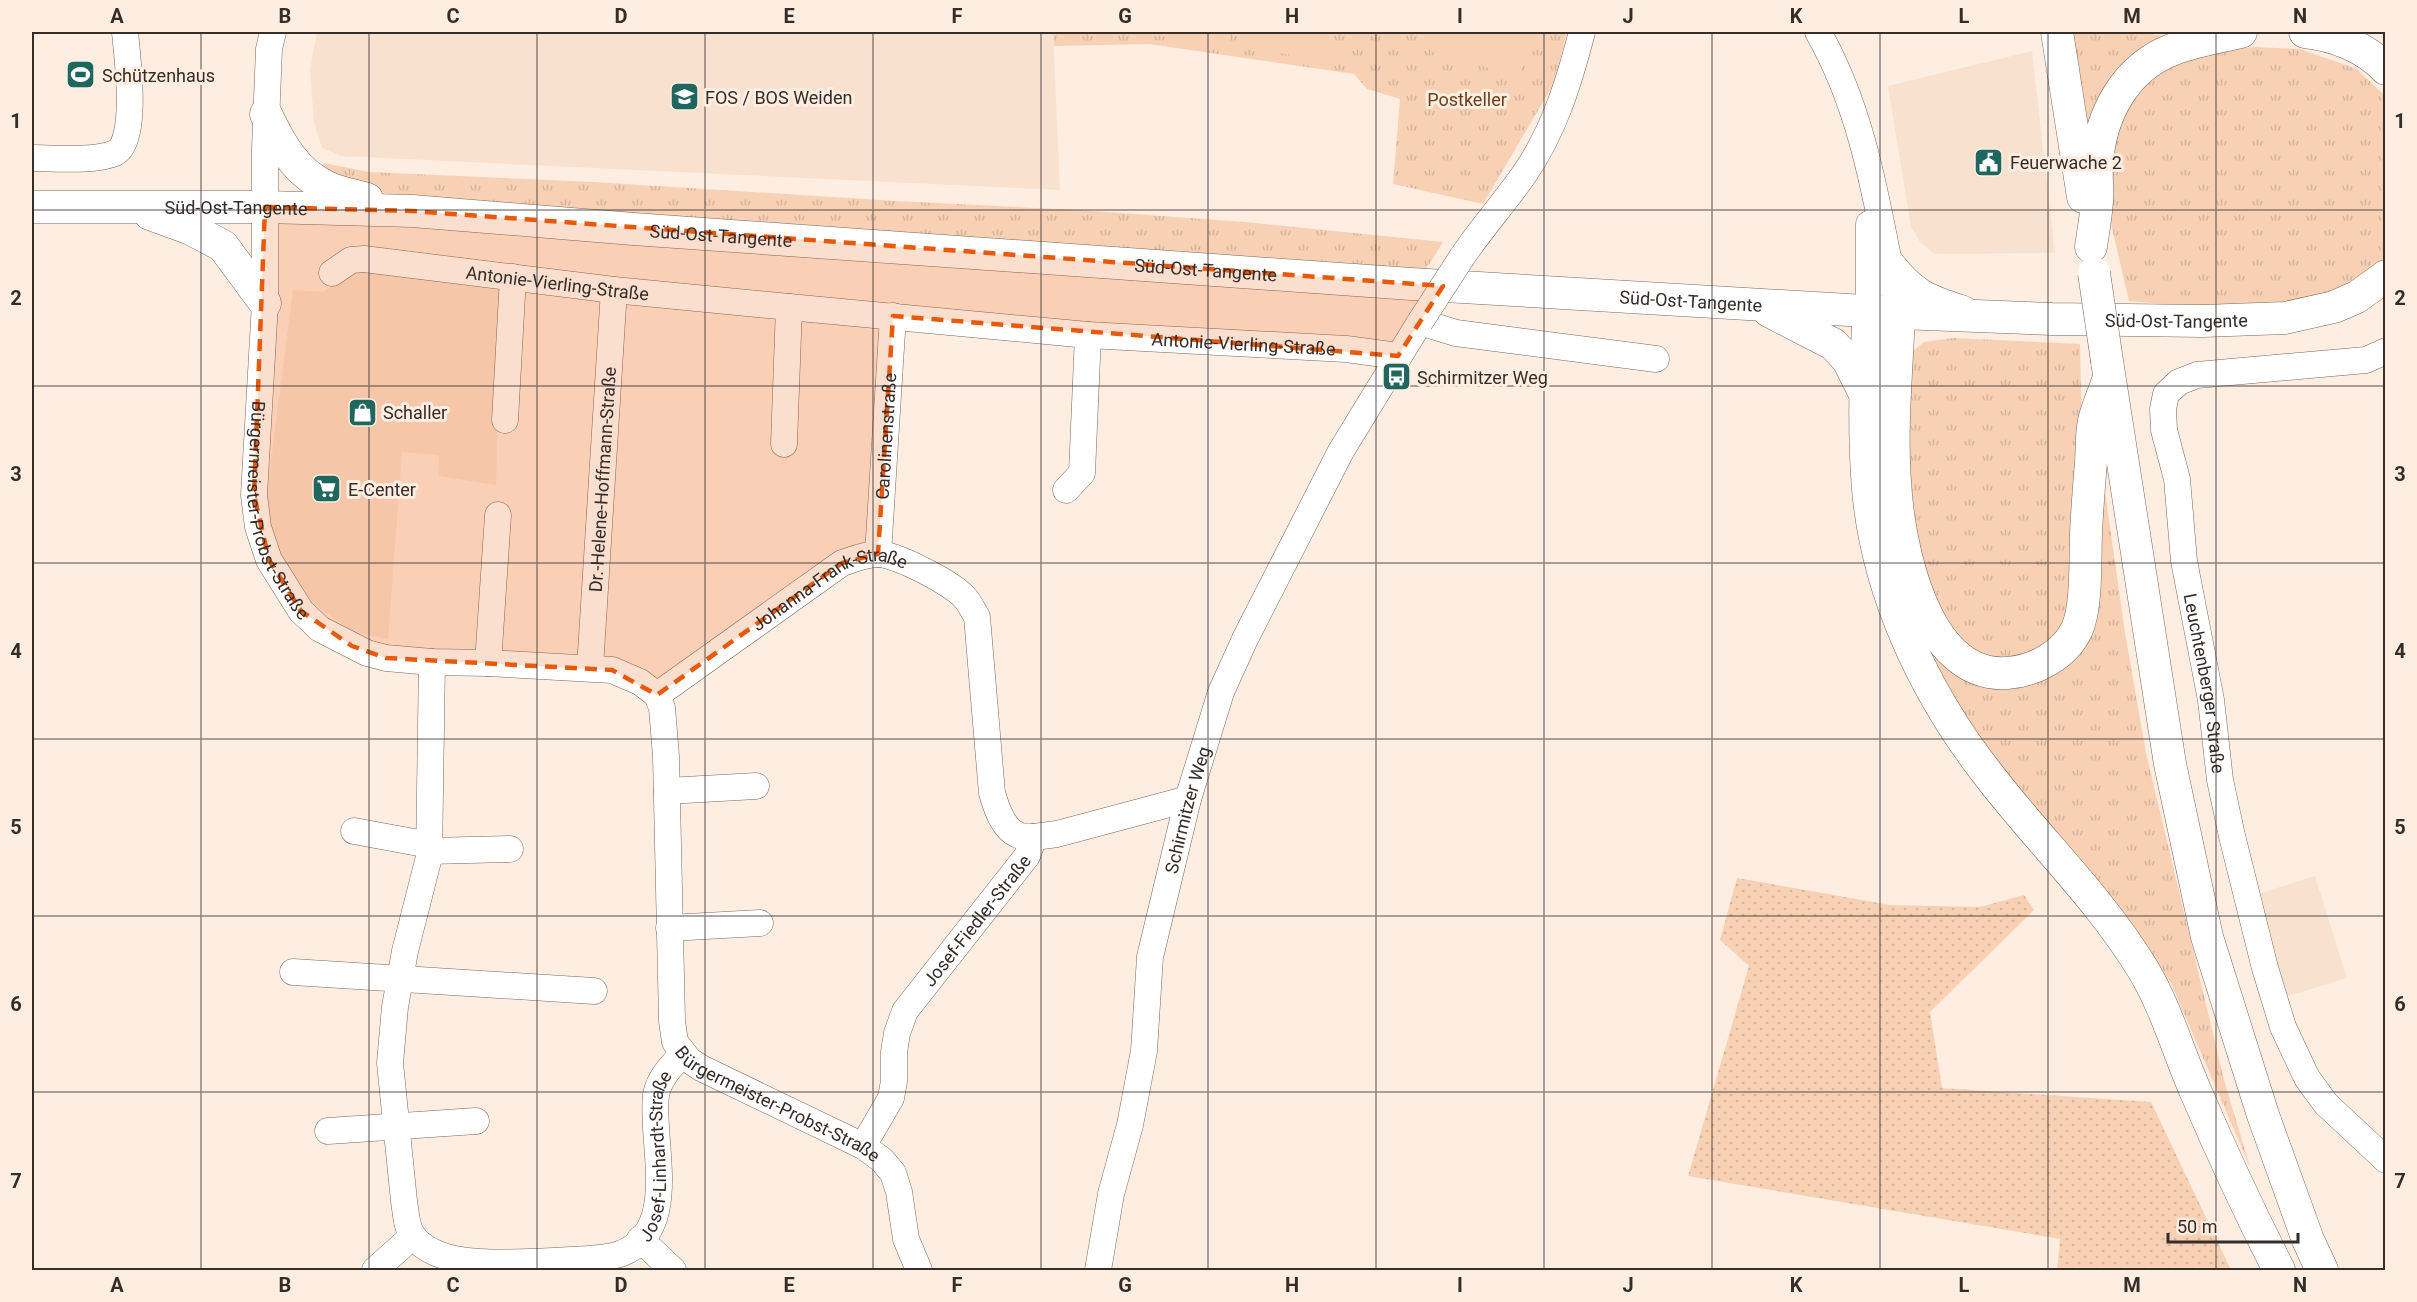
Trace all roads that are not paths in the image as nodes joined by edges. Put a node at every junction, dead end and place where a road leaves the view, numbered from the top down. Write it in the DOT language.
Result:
graph roads {
  1 [pos="126,32"];
  2 [pos="273,32"];
  3 [pos="1582,32"];
  4 [pos="1819,32"];
  5 [pos="2057,32"];
  6 [pos="2241,32"];
  7 [pos="2306,32"];
  8 [pos="2385,69"];
  9 [pos="266,114"];
  10 [pos="32,158"];
  11 [pos="1868,161"];
  12 [pos="32,207"];
  13 [pos="130,207"];
  14 [pos="265,207"];
  15 [pos="412,211"];
  16 [pos="1888,258"];
  17 [pos="2092,260"];
  18 [pos="332,273"];
  19 [pos="513,277"];
  20 [pos="2382,286"];
  21 [pos="614,290"];
  22 [pos="265,303"];
  23 [pos="1754,304"];
  24 [pos="789,308"];
  25 [pos="1884,312"];
  26 [pos="892,316"];
  27 [pos="1987,316"];
  28 [pos="1420,322"];
  29 [pos="1088,335"];
  30 [pos="2385,351"];
  31 [pos="1398,356"];
  32 [pos="1656,359"];
  33 [pos="2108,369"];
  34 [pos="1864,392"];
  35 [pos="505,420"];
  36 [pos="784,444"];
  37 [pos="1066,490"];
  38 [pos="498,515"];
  39 [pos="878,554"];
  40 [pos="432,662"];
  41 [pos="488,663"];
  42 [pos="590,668"];
  43 [pos="657,694"];
  44 [pos="756,786"];
  45 [pos="667,791"];
  46 [pos="1188,799"];
  47 [pos="354,831"];
  48 [pos="1034,837"];
  49 [pos="430,848"];
  50 [pos="510,849"];
  51 [pos="760,923"];
  52 [pos="669,928"];
  53 [pos="293,972"];
  54 [pos="400,979"];
  55 [pos="594,991"];
  56 [pos="683,1054"];
  57 [pos="476,1121"];
  58 [pos="396,1126"];
  59 [pos="328,1131"];
  60 [pos="863,1146"];
  61 [pos="2385,1160"];
  62 [pos="413,1236"];
  63 [pos="640,1239"];
  64 [pos="375,1270"];
  65 [pos="673,1270"];
  66 [pos="919,1270"];
  67 [pos="1098,1270"];
  68 [pos="2279,1270"];
  69 [pos="2322,1270"];
  1 -- 10 [label="street"];
  2 -- 9 [label="street, Bürgermeister-Probst-Straße"];
  3 -- 28 [label="street, Schirmitzer Weg, bridge"];
  4 -- 11 [label="street"];
  5 -- 17 [label="main road"];
  6 -- 17 [label="main road"];
  7 -- 8 [label="main road"];
  9 -- 14 [label="street, Bürgermeister-Probst-Straße"];
  9 -- 15 [label="main road"];
  11 -- 16 [label="street"];
  11 -- 25 [label="street"];
  12 -- 13 [label="main road, Süd-Ost-Tangente"];
  13 -- 14 [label="main road, Süd-Ost-Tangente"];
  13 -- 22 [label="main road"];
  14 -- 15 [label="main road, Süd-Ost-Tangente"];
  14 -- 22 [label="street, Bürgermeister-Probst-Straße"];
  15 -- 23 [label="main road, Süd-Ost-Tangente"];
  16 -- 25 [label="street"];
  16 -- 27 [label="street"];
  17 -- 33 [label="main road, bridge"];
  18 -- 19 [label="street, Antonie-Vierling-Straße"];
  19 -- 21 [label="street, Antonie-Vierling-Straße"];
  19 -- 35 [label="street"];
  20 -- 27 [label="main road, Süd-Ost-Tangente"];
  21 -- 24 [label="street, Antonie-Vierling-Straße"];
  21 -- 42 [label="street, Dr.-Helene-Hoffmann-Straße"];
  22 -- 40 [label="street, Bürgermeister-Probst-Straße"];
  23 -- 25 [label="main road, Süd-Ost-Tangente"];
  23 -- 34 [label="main road"];
  24 -- 26 [label="street, Antonie-Vierling-Straße"];
  24 -- 36 [label="street"];
  25 -- 27 [label="main road, Süd-Ost-Tangente"];
  25 -- 33 [label="main road"];
  25 -- 34 [label="main road"];
  26 -- 29 [label="street, Antonie-Vierling-Straße"];
  26 -- 39 [label="street, Carolinenstraße"];
  28 -- 31 [label="street, Schirmitzer Weg"];
  28 -- 32 [label="street"];
  29 -- 31 [label="street, Antonie-Vierling-Straße"];
  29 -- 37 [label="street"];
  30 -- 61 [label="street, Leuchtenberger Straße"];
  31 -- 46 [label="street, Schirmitzer Weg"];
  33 -- 69 [label="main road"];
  34 -- 68 [label="main road"];
  38 -- 41 [label="street"];
  39 -- 43 [label="street, Johanna-Frank-Straße"];
  39 -- 48 [label="street, Johanna-Frank-Straße"];
  40 -- 41 [label="street, Bürgermeister-Probst-Straße"];
  40 -- 49 [label="street"];
  41 -- 42 [label="street, Bürgermeister-Probst-Straße"];
  42 -- 43 [label="street, Bürgermeister-Probst-Straße"];
  43 -- 45 [label="street, Bürgermeister-Probst-Straße"];
  44 -- 45 [label="street"];
  45 -- 52 [label="street, Bürgermeister-Probst-Straße"];
  46 -- 48 [label="street, Josef-Fiedler-Straße"];
  46 -- 67 [label="street, Schirmitzer Weg"];
  47 -- 49 [label="street"];
  48 -- 60 [label="street, Josef-Fiedler-Straße"];
  49 -- 50 [label="street"];
  49 -- 54 [label="street"];
  51 -- 52 [label="street"];
  52 -- 56 [label="street, Bürgermeister-Probst-Straße"];
  53 -- 54 [label="street"];
  54 -- 55 [label="street"];
  54 -- 58 [label="street"];
  56 -- 60 [label="street, Bürgermeister-Probst-Straße"];
  56 -- 63 [label="street, Josef-Linhardt-Straße"];
  57 -- 58 [label="street"];
  58 -- 59 [label="street"];
  58 -- 62 [label="street"];
  60 -- 66 [label="street, Bürgermeister-Probst-Straße"];
  62 -- 63 [label="street, Josef-Linhardt-Straße"];
  62 -- 64 [label="street"];
  63 -- 65 [label="street"];
}
